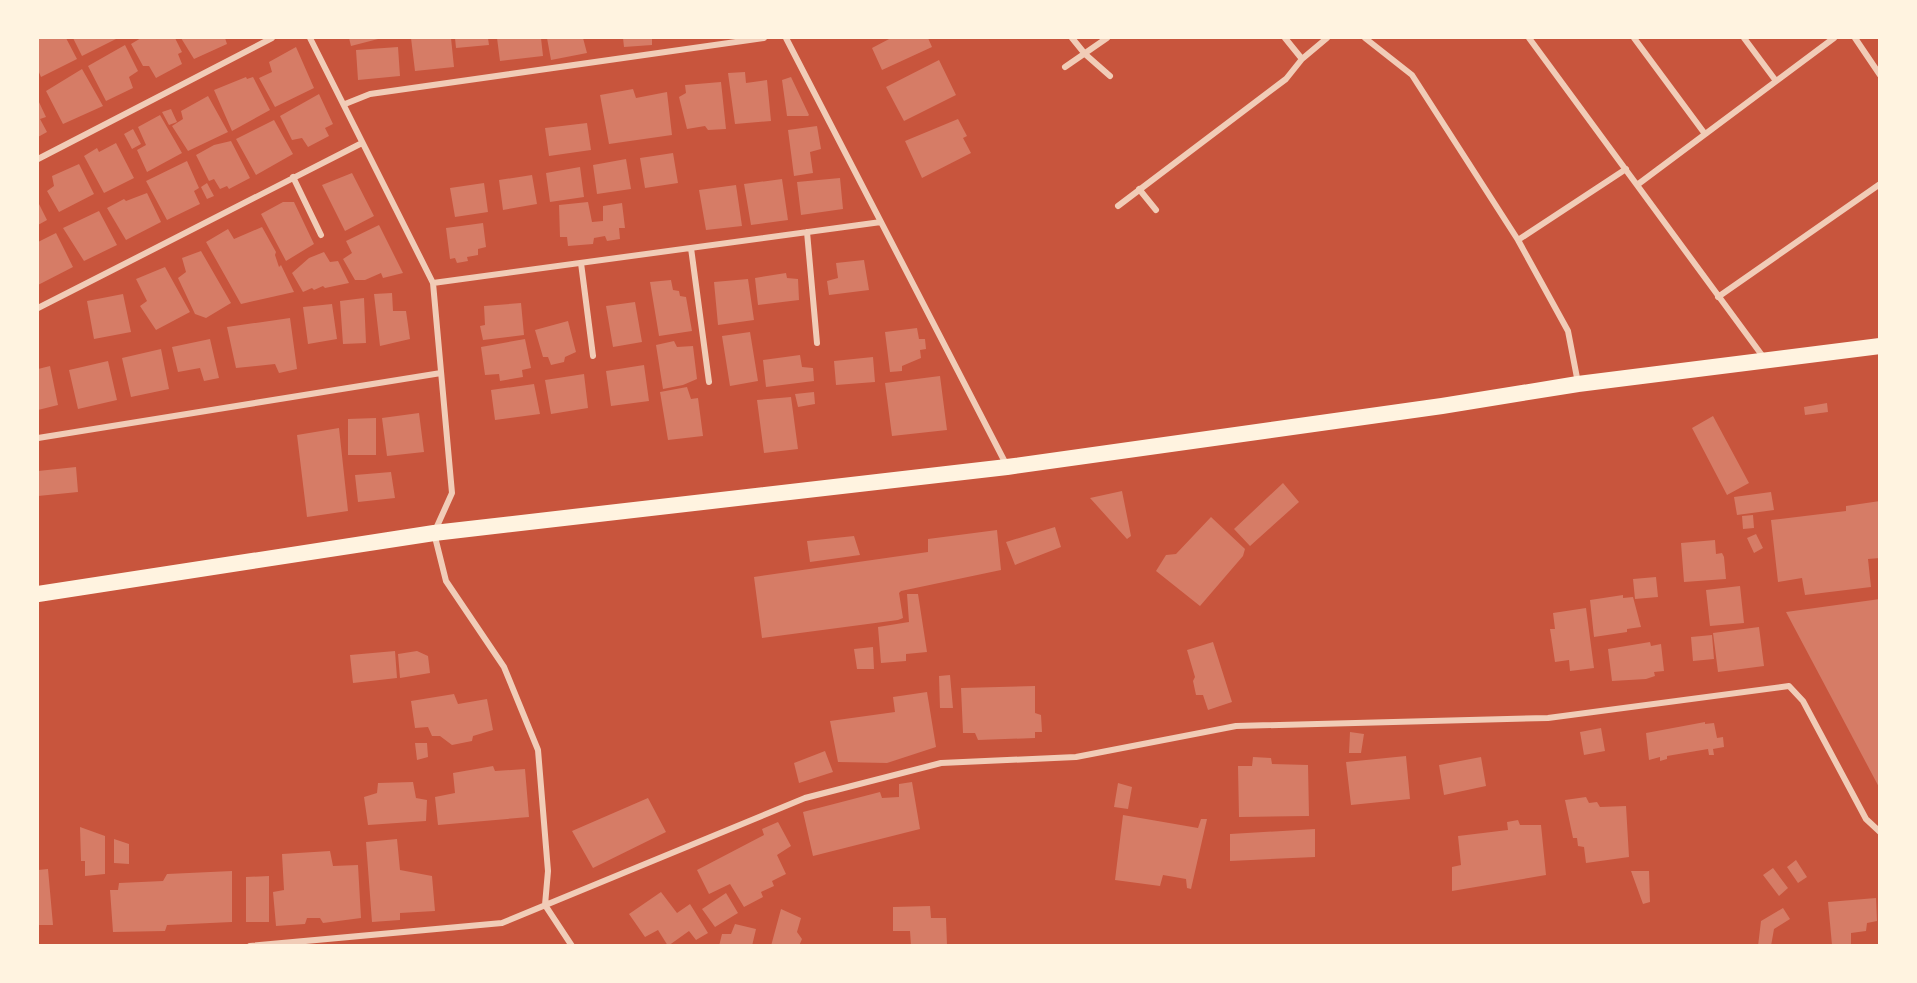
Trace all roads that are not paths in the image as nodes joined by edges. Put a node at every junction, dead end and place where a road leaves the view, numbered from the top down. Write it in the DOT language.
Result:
graph roads {
  1 [pos="272,38"];
  2 [pos="310,38"];
  3 [pos="764,38"];
  4 [pos="786,38"];
  5 [pos="1072,38"];
  6 [pos="1107,38"];
  7 [pos="1285,38"];
  8 [pos="1327,38"];
  9 [pos="1365,38"];
  10 [pos="1529,38"];
  11 [pos="1634,38"];
  12 [pos="1744,38"];
  13 [pos="1834,38"];
  14 [pos="1855,38"];
  15 [pos="1085,54"];
  16 [pos="1302,59"];
  17 [pos="1065,67"];
  18 [pos="1880,75"];
  19 [pos="1110,76"];
  20 [pos="1776,81"];
  21 [pos="345,104"];
  22 [pos="1705,134"];
  23 [pos="362,143"];
  24 [pos="38,159"];
  25 [pos="1626,169"];
  26 [pos="293,177"];
  27 [pos="1637,184"];
  28 [pos="1880,184"];
  29 [pos="1139,189"];
  30 [pos="1118,206"];
  31 [pos="1156,210"];
  32 [pos="881,222"];
  33 [pos="807,232"];
  34 [pos="321,235"];
  35 [pos="1518,240"];
  36 [pos="691,248"];
  37 [pos="581,263"];
  38 [pos="433,283"];
  39 [pos="1718,297"];
  40 [pos="38,308"];
  41 [pos="817,343"];
  42 [pos="1880,346"];
  43 [pos="593,356"];
  44 [pos="1766,361"];
  45 [pos="441,373"];
  46 [pos="709,382"];
  47 [pos="1578,384"];
  48 [pos="38,438"];
  49 [pos="1007,467"];
  50 [pos="434,533"];
  51 [pos="38,594"];
  52 [pos="1880,832"];
  53 [pos="545,905"];
  54 [pos="250,945"];
  55 [pos="572,945"];
  1 -- 24 [label="street"];
  2 -- 21 [label="street"];
  3 -- 21 [label="street"];
  4 -- 32 [label="street"];
  5 -- 15 [label="street"];
  6 -- 15 [label="street"];
  7 -- 16 [label="street"];
  8 -- 16 [label="street"];
  9 -- 35 [label="street"];
  10 -- 25 [label="street"];
  11 -- 22 [label="street"];
  12 -- 20 [label="street"];
  13 -- 20 [label="street"];
  14 -- 18 [label="street"];
  15 -- 17 [label="street"];
  15 -- 19 [label="street"];
  16 -- 29 [label="street"];
  20 -- 22 [label="street"];
  21 -- 23 [label="street"];
  22 -- 27 [label="street"];
  23 -- 26 [label="street"];
  23 -- 38 [label="street"];
  25 -- 27 [label="street"];
  25 -- 35 [label="street"];
  26 -- 34 [label="street"];
  26 -- 40 [label="street"];
  27 -- 39 [label="street"];
  28 -- 39 [label="street"];
  29 -- 30 [label="street"];
  29 -- 31 [label="street"];
  32 -- 33 [label="street"];
  32 -- 49 [label="street"];
  33 -- 36 [label="street"];
  33 -- 41 [label="street"];
  35 -- 47 [label="street"];
  36 -- 37 [label="street"];
  36 -- 46 [label="street"];
  37 -- 38 [label="street"];
  37 -- 43 [label="street"];
  38 -- 45 [label="street"];
  39 -- 44 [label="street"];
  42 -- 44 [label="highway"];
  44 -- 47 [label="highway"];
  45 -- 48 [label="street"];
  45 -- 50 [label="street"];
  47 -- 49 [label="highway"];
  49 -- 50 [label="highway"];
  50 -- 51 [label="highway"];
  50 -- 53 [label="street"];
  52 -- 53 [label="street"];
  53 -- 54 [label="street"];
  53 -- 55 [label="street"];
}
